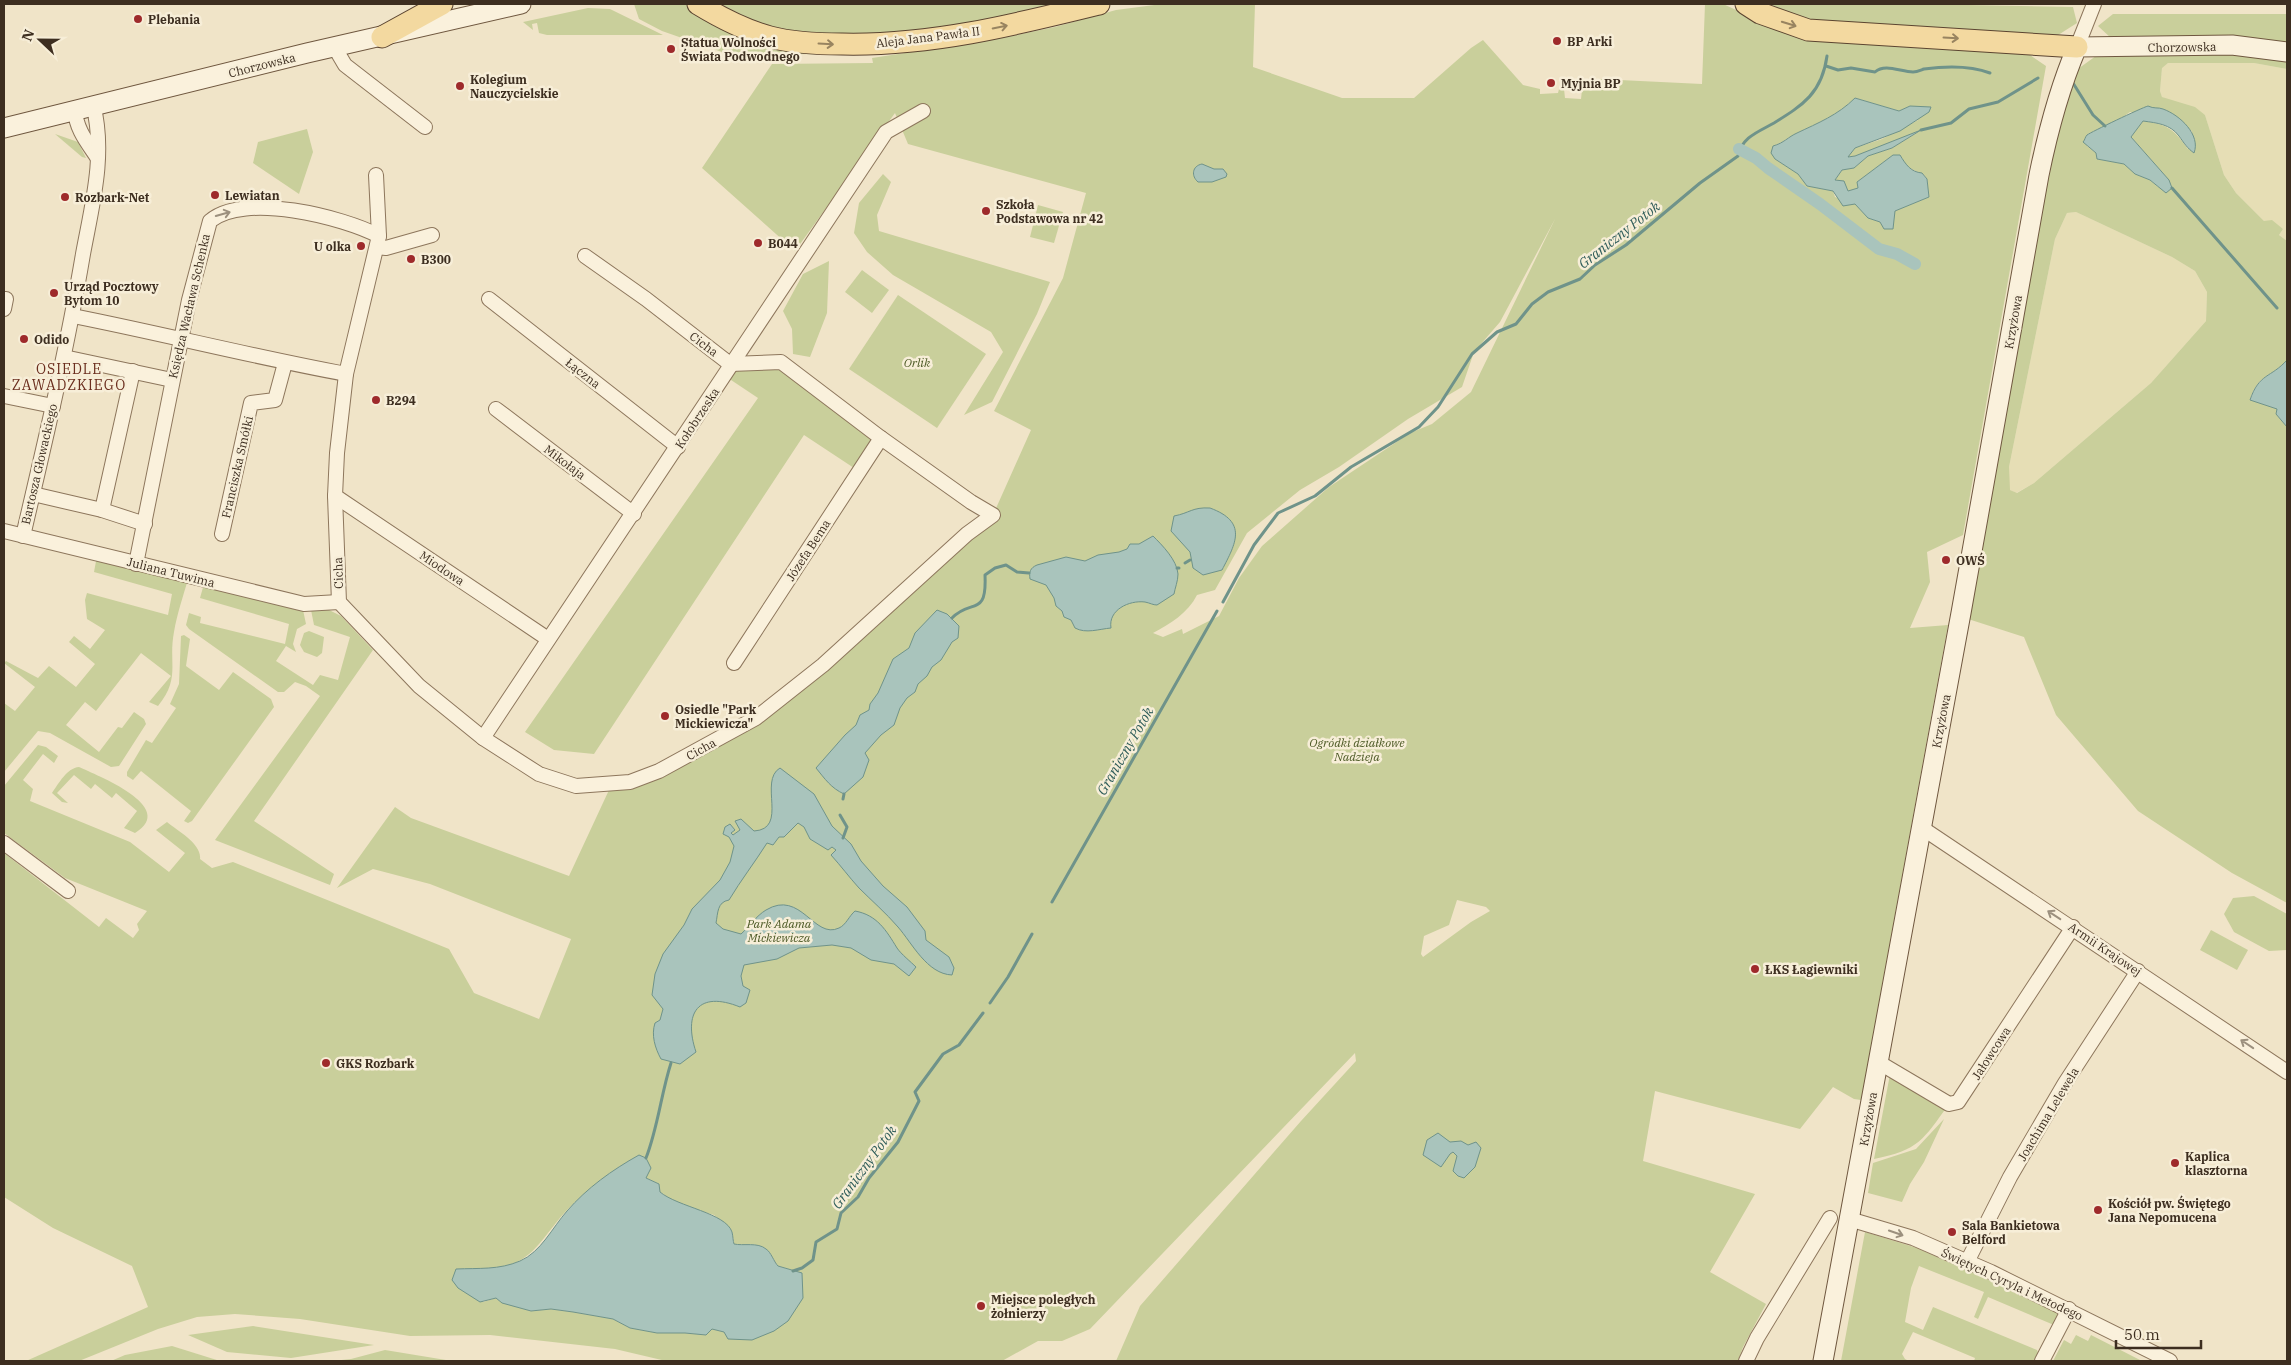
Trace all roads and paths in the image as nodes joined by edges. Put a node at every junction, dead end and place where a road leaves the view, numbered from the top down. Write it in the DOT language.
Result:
graph roads {
  1 [pos="442,4"];
  2 [pos="521,4"];
  3 [pos="698,4"];
  4 [pos="1099,4"];
  5 [pos="1746,4"];
  6 [pos="2094,4"];
  7 [pos="382,37"];
  8 [pos="335,48"];
  9 [pos="2077,48"];
  10 [pos="2287,52"];
  11 [pos="93,104"];
  12 [pos="74,110"];
  13 [pos="923,111"];
  14 [pos="425,127"];
  15 [pos="4,128"];
  16 [pos="98,157"];
  17 [pos="376,175"];
  18 [pos="432,235"];
  19 [pos="378,242"];
  20 [pos="585,256"];
  21 [pos="4,299"];
  22 [pos="488,299"];
  23 [pos="4,309"];
  24 [pos="73,316"];
  25 [pos="182,338"];
  26 [pos="64,357"];
  27 [pos="285,363"];
  28 [pos="730,364"];
  29 [pos="133,371"];
  30 [pos="346,374"];
  31 [pos="172,380"];
  32 [pos="4,396"];
  33 [pos="53,406"];
  34 [pos="496,409"];
  35 [pos="881,438"];
  36 [pos="678,447"];
  37 [pos="33,494"];
  38 [pos="335,496"];
  39 [pos="102,510"];
  40 [pos="634,514"];
  41 [pos="145,524"];
  42 [pos="4,531"];
  43 [pos="222,534"];
  44 [pos="23,536"];
  45 [pos="136,564"];
  46 [pos="340,602"];
  47 [pos="548,639"];
  48 [pos="734,663"];
  49 [pos="483,738"];
  50 [pos="1922,828"];
  51 [pos="4,843"];
  52 [pos="68,891"];
  53 [pos="2073,928"];
  54 [pos="2138,972"];
  55 [pos="1878,1062"];
  56 [pos="2287,1072"];
  57 [pos="1830,1218"];
  58 [pos="1849,1219"];
  59 [pos="1967,1262"];
  60 [pos="2069,1309"];
  61 [pos="1746,1361"];
  62 [pos="1823,1361"];
  63 [pos="2042,1361"];
  64 [pos="2170,1361"];
  1 -- 7 [label="main road"];
  2 -- 7 [label="street, Chorzowska"];
  3 -- 4 [label="main road, Aleja Jana Pawła II, one-way"];
  5 -- 9 [label="main road, one-way"];
  6 -- 9 [label="street"];
  7 -- 8 [label="street, Chorzowska"];
  8 -- 11 [label="street, Chorzowska"];
  8 -- 14 [label="street"];
  9 -- 10 [label="street, Chorzowska"];
  9 -- 50 [label="street, Krzyżowa"];
  11 -- 12 [label="street, Chorzowska"];
  11 -- 16 [label="street, Bartosza Głowackiego"];
  12 -- 15 [label="street, Chorzowska"];
  12 -- 16 [label="street"];
  13 -- 28 [label="street, Kołobrzeska"];
  16 -- 24 [label="street, Bartosza Głowackiego"];
  17 -- 19 [label="street, Cicha"];
  18 -- 19 [label="street"];
  25 -- 19 [label="street, Księdza Wacława Schenka, one-way"];
  19 -- 30 [label="street, Cicha"];
  20 -- 28 [label="street, Cicha"];
  21 -- 23 [label="street"];
  22 -- 36 [label="street, Łączna"];
  24 -- 25 [label="street"];
  24 -- 26 [label="street, Bartosza Głowackiego"];
  25 -- 27 [label="street"];
  25 -- 31 [label="street, Księdza Wacława Schenka"];
  26 -- 29 [label="street"];
  26 -- 33 [label="street, Bartosza Głowackiego"];
  27 -- 30 [label="street"];
  27 -- 43 [label="street, Franciszka Smółki"];
  28 -- 35 [label="street, Cicha"];
  28 -- 36 [label="street, Kołobrzeska"];
  29 -- 31 [label="street"];
  29 -- 39 [label="street"];
  30 -- 38 [label="street, Cicha"];
  31 -- 41 [label="street, Księdza Wacława Schenka"];
  32 -- 33 [label="street"];
  33 -- 37 [label="street, Bartosza Głowackiego"];
  34 -- 40 [label="street, Mikołaja"];
  35 -- 48 [label="street, Józefa Bema"];
  35 -- 49 [label="street, Cicha"];
  36 -- 40 [label="street, Kołobrzeska"];
  37 -- 39 [label="street"];
  37 -- 44 [label="street, Bartosza Głowackiego"];
  38 -- 46 [label="street, Cicha"];
  38 -- 47 [label="street, Miodowa"];
  39 -- 41 [label="street"];
  40 -- 47 [label="street, Kołobrzeska"];
  41 -- 45 [label="street, Księdza Wacława Schenka"];
  42 -- 44 [label="street, Juliana Tuwima"];
  44 -- 45 [label="street, Juliana Tuwima"];
  45 -- 46 [label="street, Juliana Tuwima"];
  46 -- 49 [label="street, Cicha"];
  47 -- 49 [label="street, Kołobrzeska"];
  53 -- 50 [label="street, Armii Krajowej, one-way"];
  50 -- 55 [label="street, Krzyżowa"];
  51 -- 52 [label="street"];
  53 -- 54 [label="street, Armii Krajowej"];
  53 -- 55 [label="street, Jałowcowa"];
  56 -- 54 [label="street, Armii Krajowej, one-way"];
  54 -- 59 [label="street, Joachima Lelewela"];
  55 -- 58 [label="street, Krzyżowa"];
  57 -- 61 [label="street"];
  58 -- 59 [label="street, Świętych Cyryla i Metodego, one-way"];
  58 -- 62 [label="street, Krzyżowa"];
  59 -- 60 [label="street, Świętych Cyryla i Metodego"];
  60 -- 63 [label="street"];
  60 -- 64 [label="street, Świętych Cyryla i Metodego"];
}
